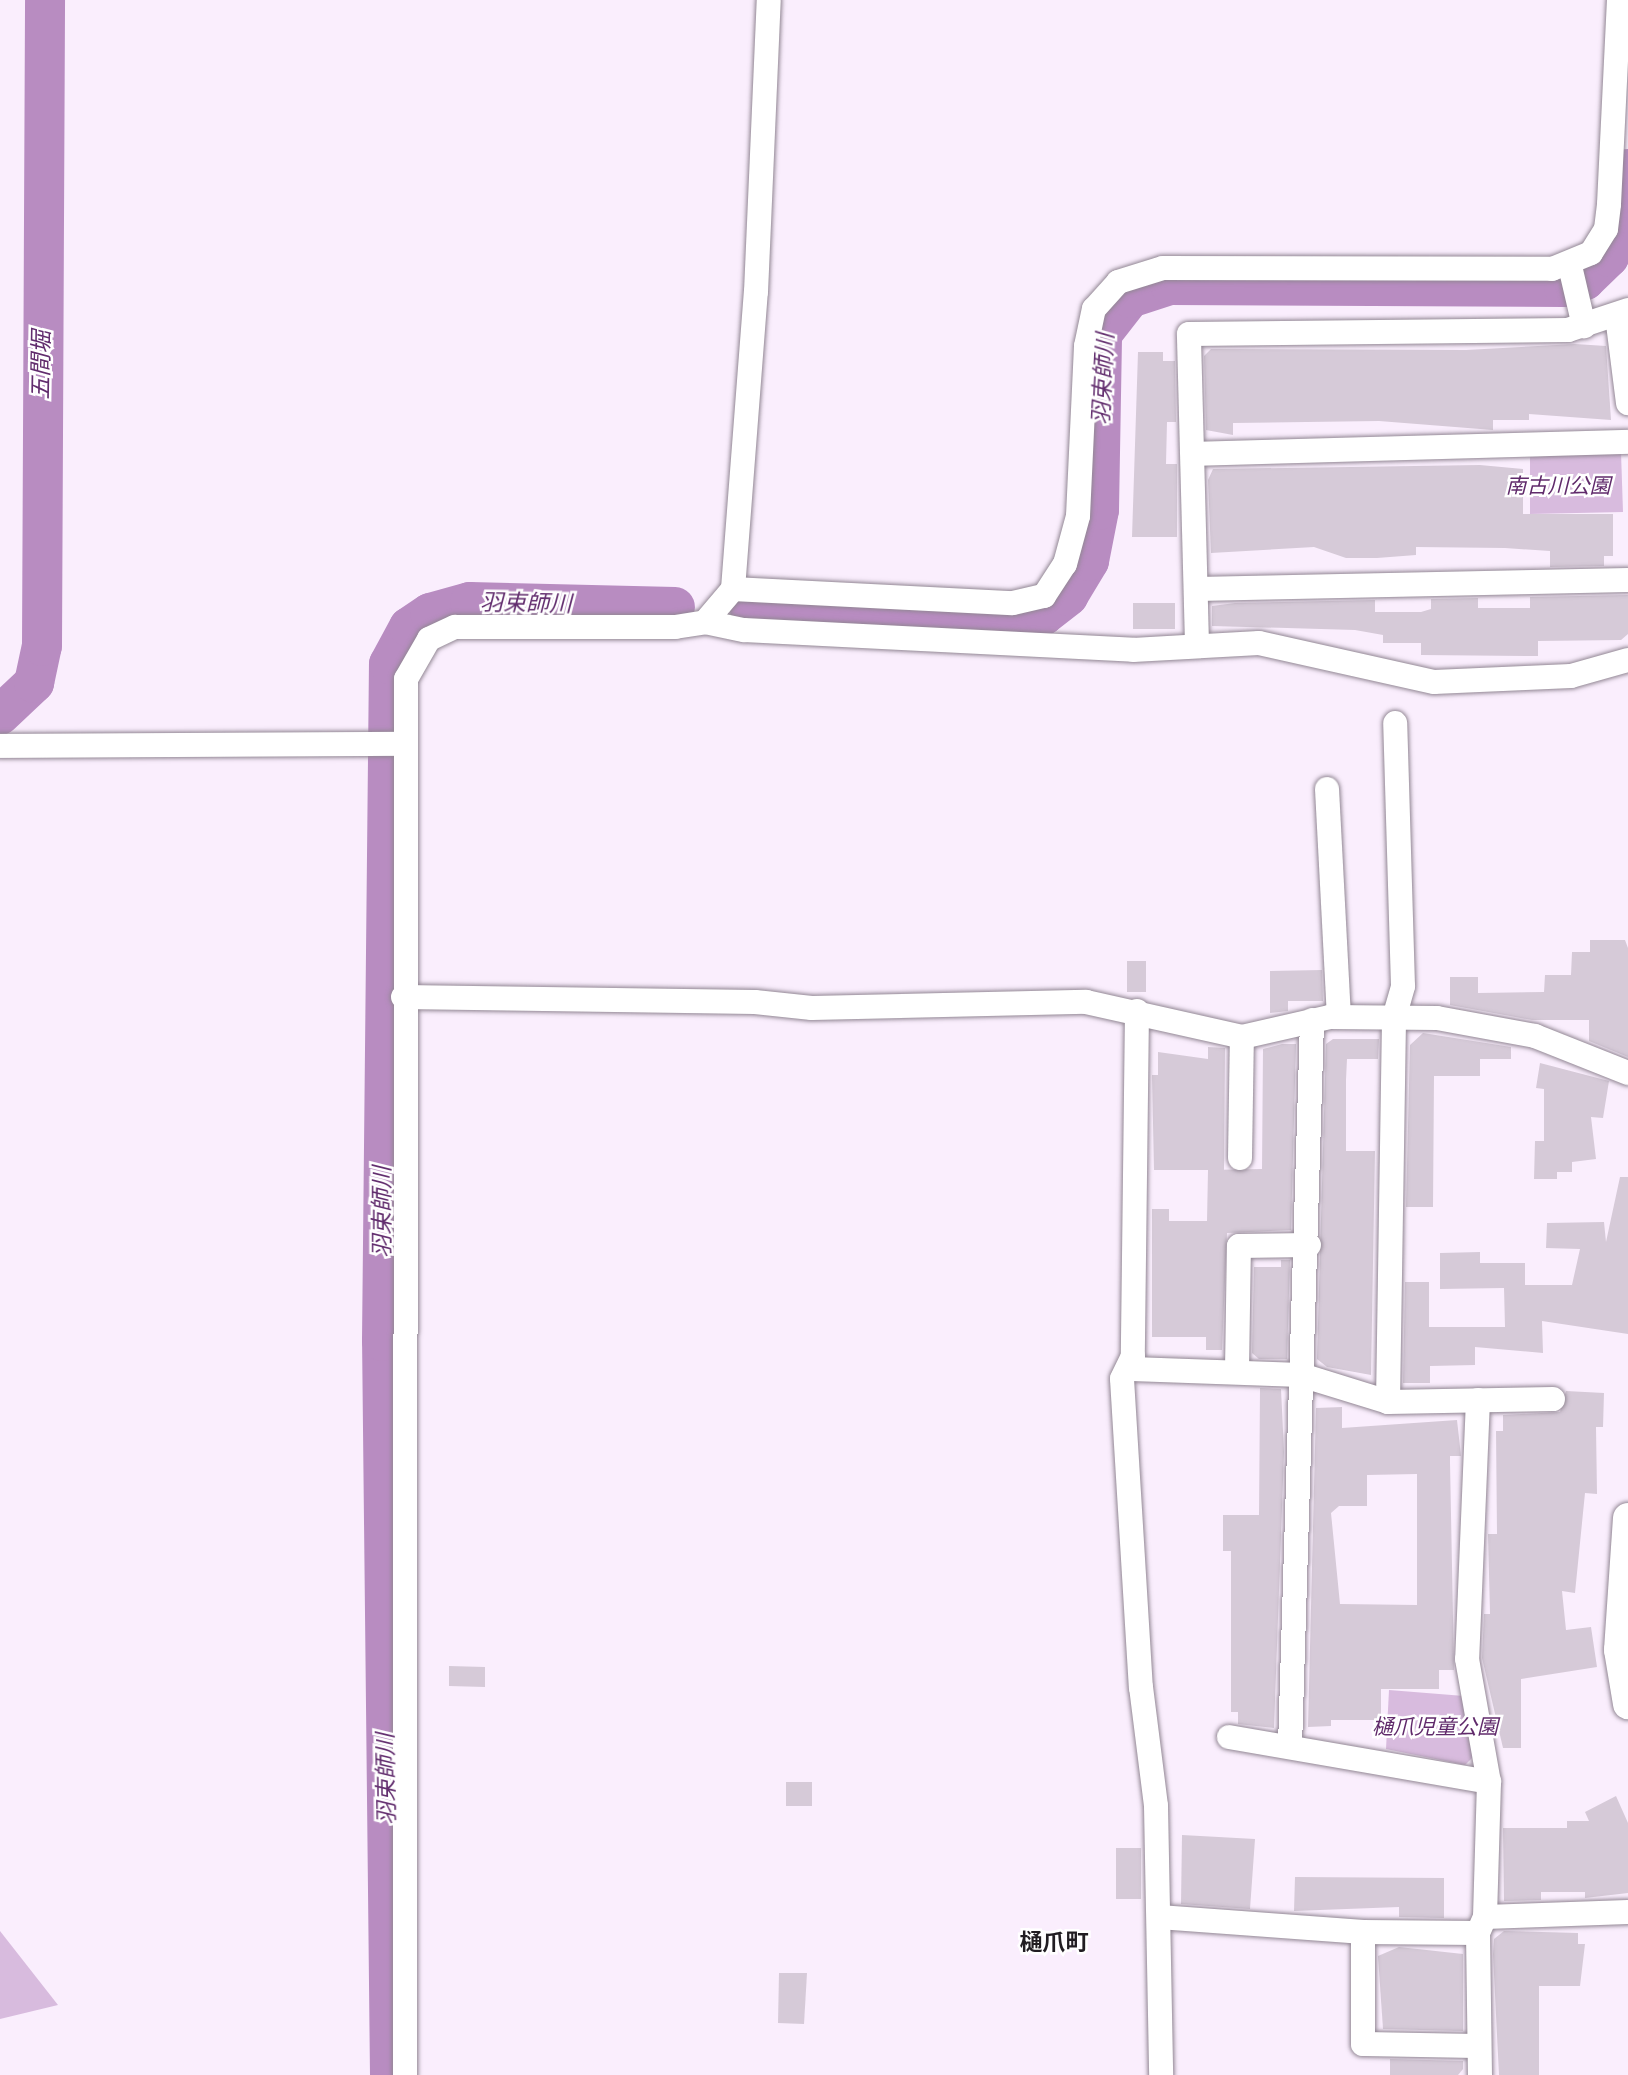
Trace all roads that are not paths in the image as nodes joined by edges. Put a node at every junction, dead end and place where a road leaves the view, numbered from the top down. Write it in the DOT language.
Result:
graph roads {
  1 [pos="769,0"];
  2 [pos="1622,20"];
  3 [pos="1570,266"];
  4 [pos="1622,313"];
  5 [pos="1584,326"];
  6 [pos="1628,402"];
  7 [pos="1628,442"];
  8 [pos="1193,454"];
  9 [pos="1628,580"];
  10 [pos="733,589"];
  11 [pos="1197,589"];
  12 [pos="705,622"];
  13 [pos="1197,644"];
  14 [pos="1628,660"];
  15 [pos="1395,723"];
  16 [pos="402,744"];
  17 [pos="0,746"];
  18 [pos="1327,789"];
  19 [pos="403,998"];
  20 [pos="1138,1011"];
  21 [pos="1339,1017"];
  22 [pos="1394,1018"];
  23 [pos="1312,1020"];
  24 [pos="1242,1037"];
  25 [pos="1628,1073"];
  26 [pos="1240,1158"];
  27 [pos="1309,1245"];
  28 [pos="1132,1368"];
  29 [pos="1237,1370"];
  30 [pos="1301,1376"];
  31 [pos="1553,1399"];
  32 [pos="1478,1400"];
  33 [pos="1388,1402"];
  34 [pos="1628,1518"];
  35 [pos="1628,1704"];
  36 [pos="1229,1737"];
  37 [pos="1290,1746"];
  38 [pos="1489,1782"];
  39 [pos="1628,1912"];
  40 [pos="1159,1917"];
  41 [pos="1482,1925"];
  42 [pos="1363,1932"];
  43 [pos="1478,2046"];
  44 [pos="405,2075"];
  45 [pos="1161,2075"];
  46 [pos="1480,2075"];
  1 -- 10 [label="street"];
  2 -- 3 [label="street"];
  3 -- 5 [label="street"];
  3 -- 10 [label="street"];
  4 -- 5 [label="street"];
  4 -- 6 [label="street"];
  5 -- 8 [label="street"];
  7 -- 8 [label="street"];
  8 -- 11 [label="street"];
  9 -- 11 [label="street"];
  10 -- 12 [label="street"];
  11 -- 13 [label="street"];
  12 -- 13 [label="street"];
  12 -- 16 [label="street"];
  13 -- 14 [label="street"];
  15 -- 22 [label="street"];
  16 -- 17 [label="street"];
  16 -- 19 [label="street"];
  18 -- 21 [label="street"];
  19 -- 20 [label="street"];
  19 -- 44 [label="street"];
  20 -- 24 [label="street"];
  20 -- 28 [label="street"];
  21 -- 22 [label="street"];
  21 -- 23 [label="street"];
  22 -- 25 [label="street"];
  22 -- 33 [label="street"];
  23 -- 24 [label="street"];
  23 -- 27 [label="street"];
  24 -- 26 [label="street"];
  27 -- 29 [label="street"];
  27 -- 30 [label="street"];
  28 -- 29 [label="street"];
  28 -- 40 [label="street"];
  29 -- 30 [label="street"];
  30 -- 33 [label="street"];
  30 -- 37 [label="street"];
  31 -- 32 [label="street"];
  32 -- 33 [label="street"];
  32 -- 38 [label="street"];
  34 -- 35 [label="main road"];
  36 -- 37 [label="street"];
  37 -- 38 [label="street"];
  38 -- 41 [label="street"];
  39 -- 41 [label="street"];
  40 -- 42 [label="street"];
  40 -- 45 [label="street"];
  41 -- 42 [label="street"];
  41 -- 43 [label="street"];
  42 -- 43 [label="street"];
  43 -- 46 [label="street"];
}
